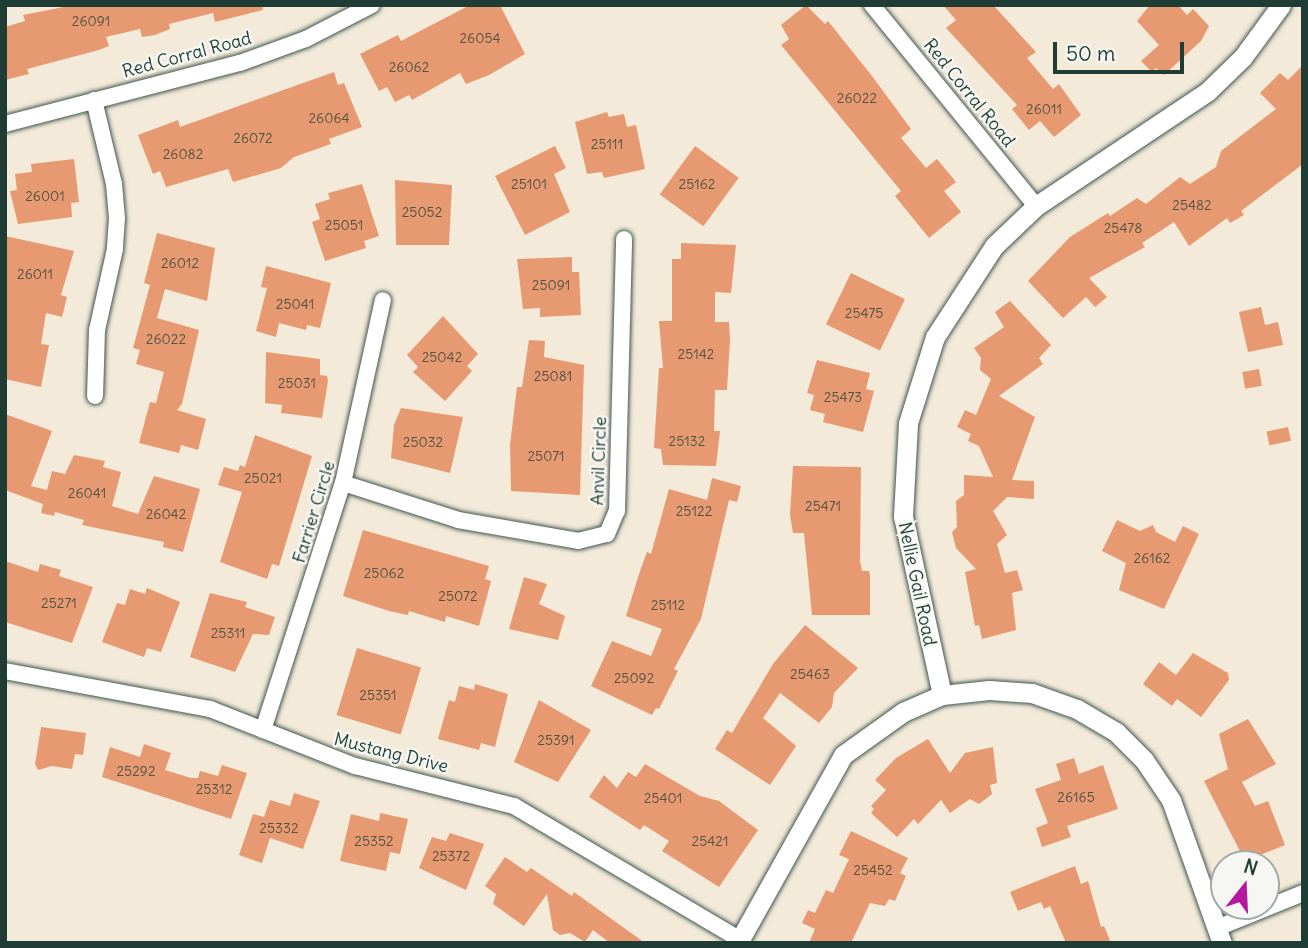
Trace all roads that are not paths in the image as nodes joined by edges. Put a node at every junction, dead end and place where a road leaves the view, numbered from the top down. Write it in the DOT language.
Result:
graph roads {
  1 [pos="372,5"];
  2 [pos="872,5"];
  3 [pos="1276,7"];
  4 [pos="94,100"];
  5 [pos="5,124"];
  6 [pos="1036,206"];
  7 [pos="624,239"];
  8 [pos="383,300"];
  9 [pos="95,396"];
  10 [pos="343,483"];
  11 [pos="5,671"];
  12 [pos="942,695"];
  13 [pos="263,730"];
  14 [pos="1303,893"];
  15 [pos="1219,936"];
  16 [pos="739,941"];
  1 -- 4 [label="street, Red Corral Road"];
  2 -- 6 [label="street, Red Corral Road"];
  3 -- 6 [label="street, Nellie Gail Road"];
  4 -- 5 [label="street, Red Corral Road"];
  4 -- 9 [label="street"];
  6 -- 12 [label="street, Nellie Gail Road"];
  7 -- 10 [label="street, Anvil Circle"];
  8 -- 10 [label="street, Farrier Circle"];
  10 -- 13 [label="street, Farrier Circle"];
  11 -- 13 [label="street, Mustang Drive"];
  12 -- 15 [label="street"];
  12 -- 16 [label="street"];
  13 -- 16 [label="street, Mustang Drive"];
  14 -- 15 [label="street"];
}
